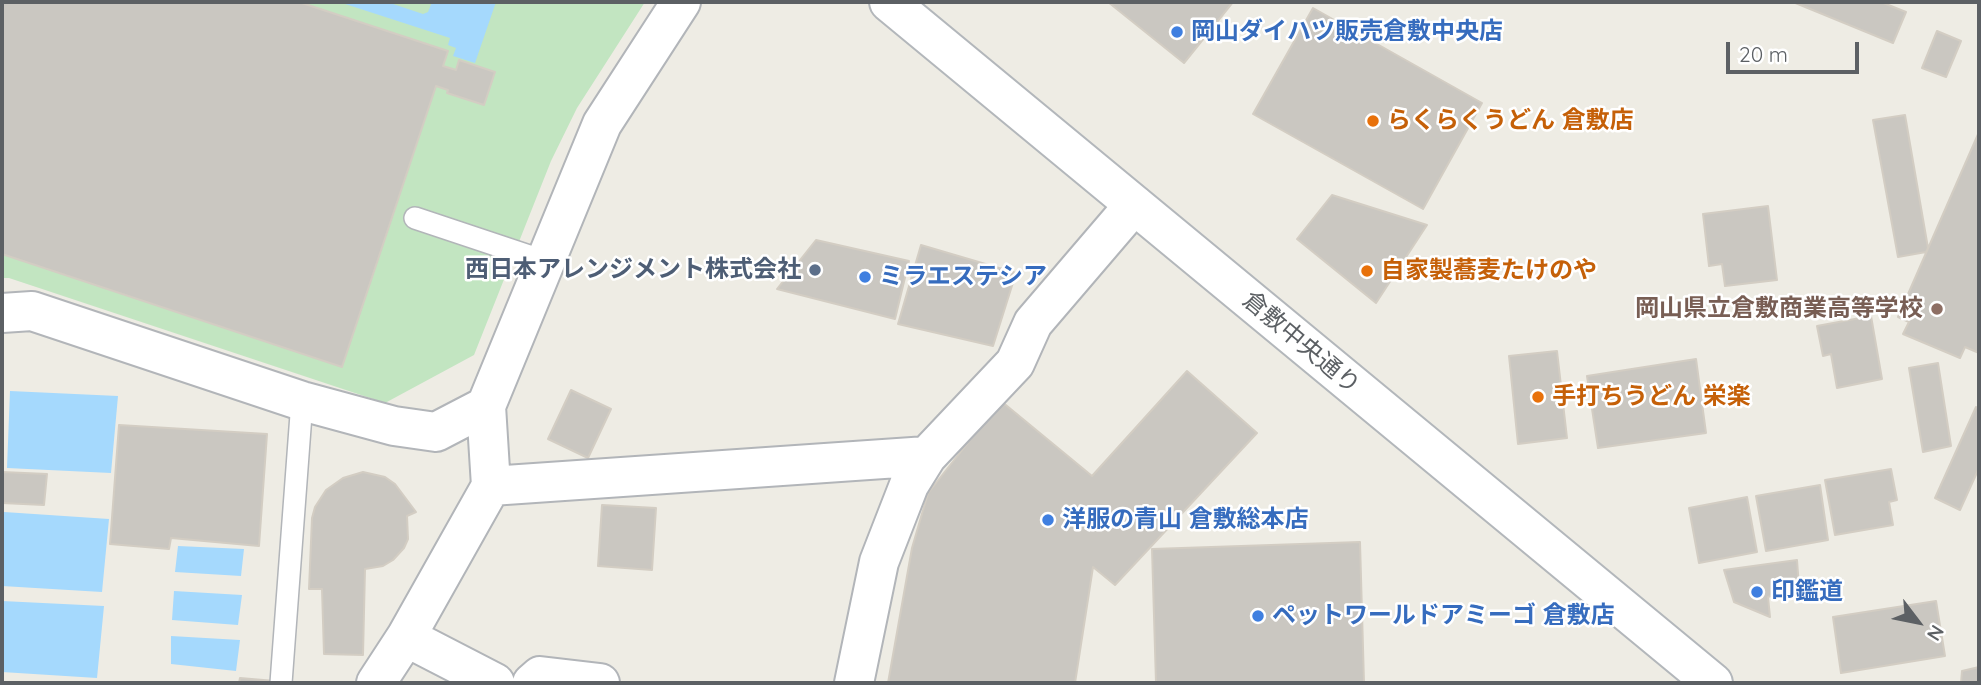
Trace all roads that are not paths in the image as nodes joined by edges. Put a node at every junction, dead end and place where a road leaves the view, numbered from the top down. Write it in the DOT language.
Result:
graph roads {
  1 [pos="681,2"];
  2 [pos="889,2"];
  3 [pos="1134,205"];
  4 [pos="415,218"];
  5 [pos="547,262"];
  6 [pos="2,313"];
  7 [pos="302,401"];
  8 [pos="486,406"];
  9 [pos="928,456"];
  10 [pos="491,486"];
  11 [pos="406,637"];
  12 [pos="281,683"];
  13 [pos="376,683"];
  14 [pos="495,683"];
  15 [pos="533,683"];
  16 [pos="600,683"];
  17 [pos="854,683"];
  18 [pos="1713,683"];
  1 -- 5 [label="street"];
  2 -- 3 [label="street, 倉敷中央通り"];
  3 -- 9 [label="street"];
  3 -- 18 [label="street, 倉敷中央通り"];
  4 -- 5 [label="lane"];
  5 -- 8 [label="street"];
  6 -- 7 [label="street"];
  7 -- 8 [label="street"];
  7 -- 12 [label="lane"];
  8 -- 10 [label="street"];
  9 -- 10 [label="street"];
  9 -- 17 [label="street"];
  10 -- 11 [label="street"];
  11 -- 13 [label="street"];
  11 -- 14 [label="street"];
  15 -- 16 [label="street"];
}
